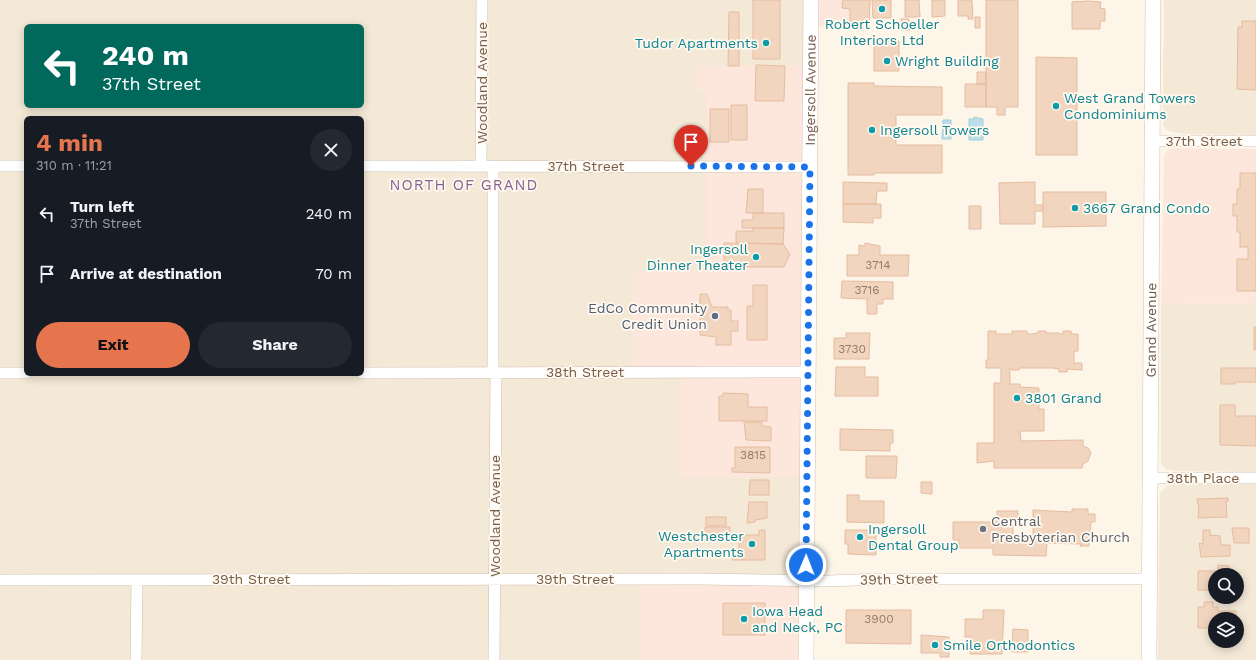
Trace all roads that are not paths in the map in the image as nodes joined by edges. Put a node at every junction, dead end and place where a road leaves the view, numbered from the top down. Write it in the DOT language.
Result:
graph roads {
  1 [pos="482,0"];
  2 [pos="811,0"];
  3 [pos="1153,0"];
  4 [pos="1152,141"];
  5 [pos="1256,141"];
  6 [pos="0,166"];
  7 [pos="24,166"];
  8 [pos="364,166"];
  9 [pos="481,166"];
  10 [pos="493,166"];
  11 [pos="810,167"];
  12 [pos="364,372"];
  13 [pos="494,372"];
  14 [pos="808,372"];
  15 [pos="0,373"];
  16 [pos="24,373"];
  17 [pos="1150,478"];
  18 [pos="1256,478"];
  19 [pos="494,579"];
  20 [pos="1150,579"];
  21 [pos="0,580"];
  22 [pos="137,580"];
  23 [pos="806,581"];
  24 [pos="136,660"];
  25 [pos="494,660"];
  26 [pos="806,660"];
  27 [pos="1149,660"];
  1 -- 9 [label="street, Woodland Avenue"];
  2 -- 11 [label="main road, Ingersoll Avenue"];
  3 -- 4 [label="main road, Grand Avenue"];
  4 -- 5 [label="street, 37th Street"];
  4 -- 17 [label="main road, Grand Avenue"];
  6 -- 7 [label="street"];
  8 -- 9 [label="street, 37th Street"];
  9 -- 10 [label="street, 37th Street"];
  10 -- 11 [label="street, 37th Street"];
  10 -- 13 [label="street, Woodland Avenue"];
  11 -- 14 [label="main road, Ingersoll Avenue"];
  12 -- 13 [label="street, 38th Street"];
  13 -- 14 [label="street, 38th Street"];
  13 -- 19 [label="street, Woodland Avenue"];
  14 -- 23 [label="main road, Ingersoll Avenue"];
  15 -- 16 [label="street"];
  17 -- 18 [label="street, 38th Place"];
  17 -- 20 [label="main road, Grand Avenue"];
  19 -- 22 [label="street, 39th Street"];
  19 -- 23 [label="street, 39th Street"];
  19 -- 25 [label="street, Woodland Avenue"];
  20 -- 23 [label="street, 39th Street"];
  20 -- 27 [label="main road, Grand Avenue"];
  21 -- 22 [label="street, 39th Street"];
  22 -- 24 [label="street"];
  23 -- 26 [label="main road, Ingersoll Avenue"];
}
